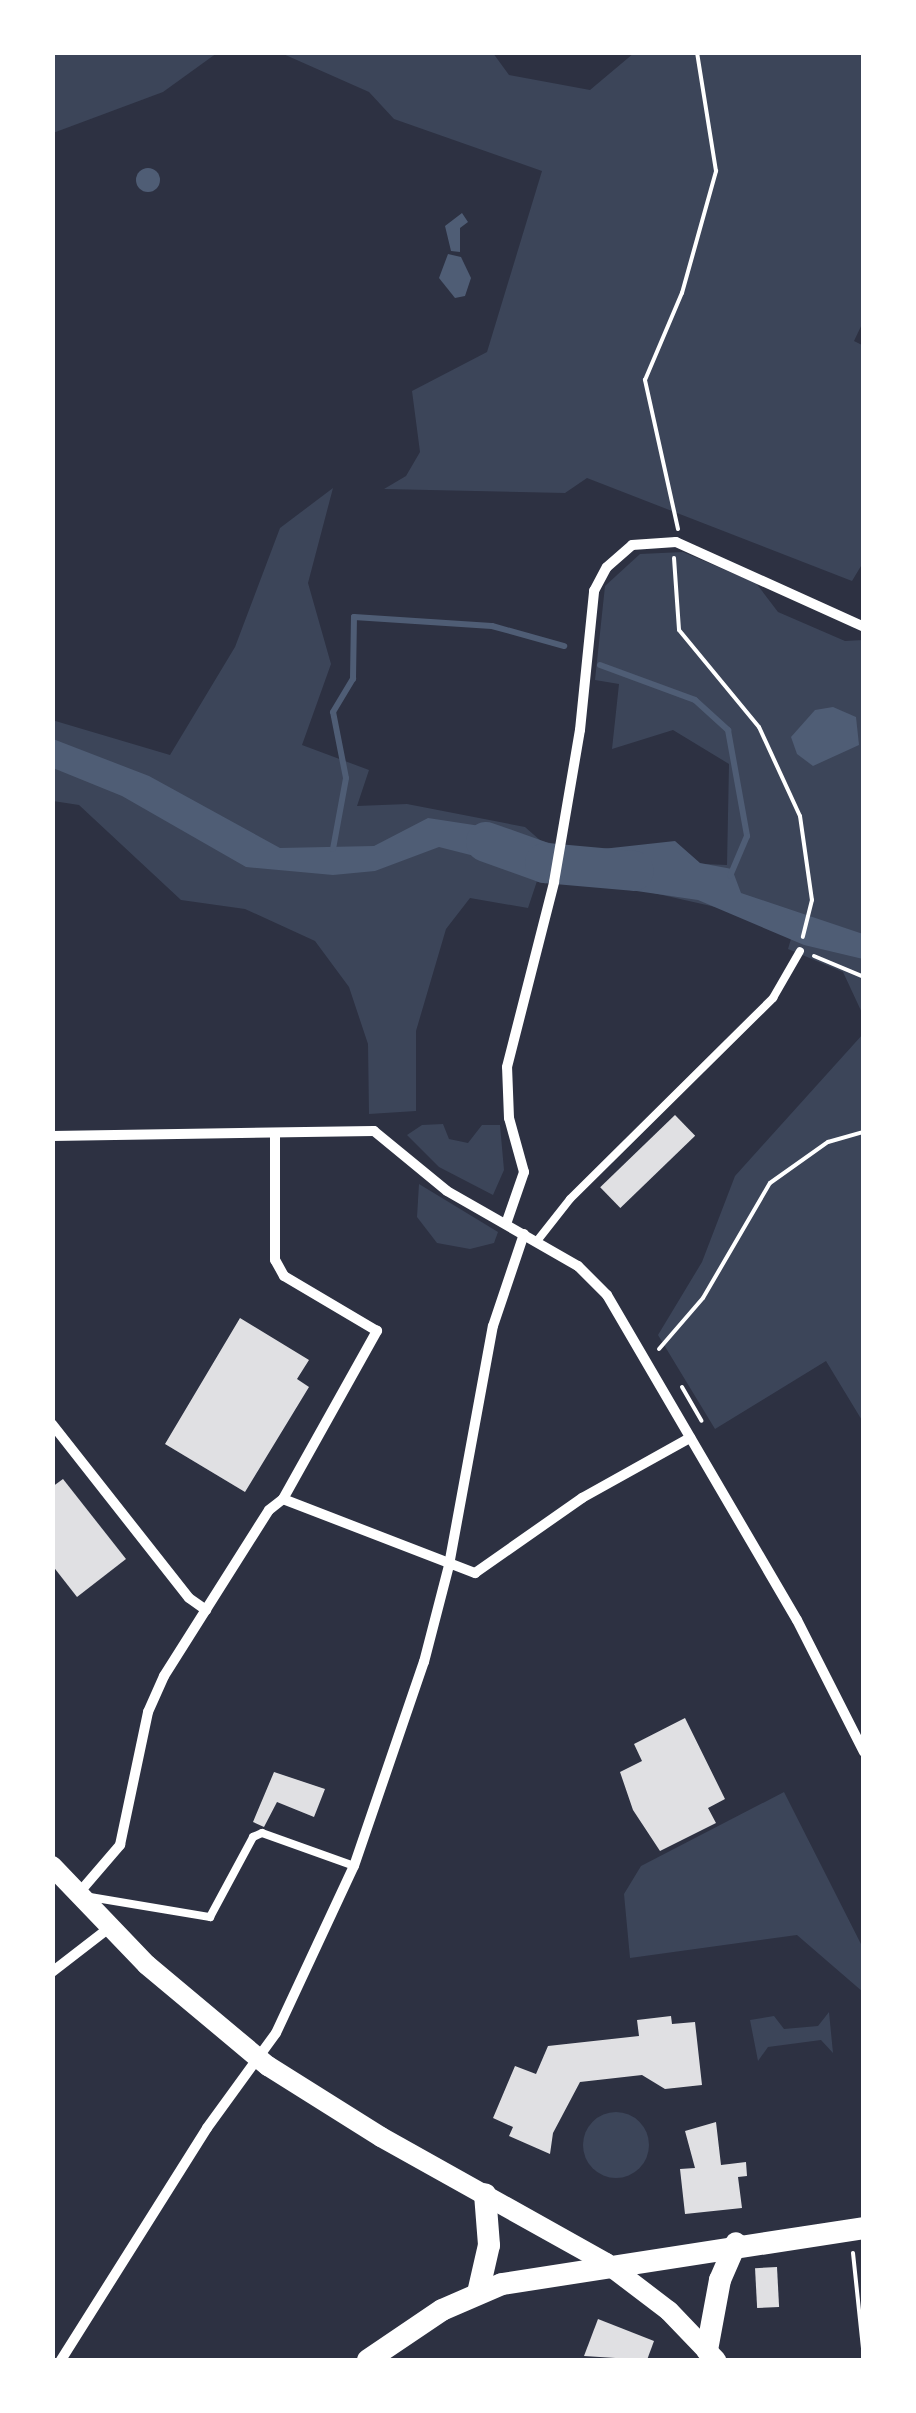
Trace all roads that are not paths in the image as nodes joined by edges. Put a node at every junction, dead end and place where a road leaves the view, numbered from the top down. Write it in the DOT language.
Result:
graph roads {
  1 [pos="864,627"];
  2 [pos="800,951"];
  3 [pos="274,1134"];
  4 [pos="52,1136"];
  5 [pos="506,1224"];
  6 [pos="524,1234"];
  7 [pos="538,1241"];
  8 [pos="52,1424"];
  9 [pos="690,1438"];
  10 [pos="282,1499"];
  11 [pos="449,1565"];
  12 [pos="206,1610"];
  13 [pos="864,1752"];
  14 [pos="52,1866"];
  15 [pos="354,1866"];
  16 [pos="78,1895"];
  17 [pos="109,1928"];
  18 [pos="52,1972"];
  19 [pos="258,2058"];
  20 [pos="485,2194"];
  21 [pos="857,2228"];
  22 [pos="736,2244"];
  23 [pos="606,2262"];
  24 [pos="478,2293"];
  25 [pos="712,2355"];
  26 [pos="61,2360"];
  27 [pos="368,2360"];
  1 -- 5 [label="street"];
  2 -- 7 [label="lane"];
  3 -- 4 [label="street"];
  3 -- 5 [label="street"];
  3 -- 10 [label="street"];
  5 -- 6 [label="street"];
  6 -- 7 [label="street"];
  6 -- 11 [label="street"];
  7 -- 9 [label="street"];
  8 -- 12 [label="street"];
  9 -- 11 [label="street"];
  9 -- 13 [label="street"];
  10 -- 11 [label="street"];
  10 -- 12 [label="street"];
  11 -- 15 [label="street"];
  12 -- 16 [label="street"];
  14 -- 16 [label="main road"];
  15 -- 16 [label="lane"];
  15 -- 19 [label="street"];
  16 -- 17 [label="main road"];
  17 -- 18 [label="street"];
  17 -- 19 [label="main road"];
  19 -- 20 [label="main road"];
  19 -- 26 [label="street"];
  20 -- 23 [label="main road"];
  20 -- 24 [label="main road"];
  21 -- 22 [label="main road"];
  22 -- 23 [label="main road"];
  22 -- 25 [label="main road"];
  23 -- 24 [label="main road"];
  23 -- 25 [label="main road"];
  24 -- 27 [label="main road"];
}
